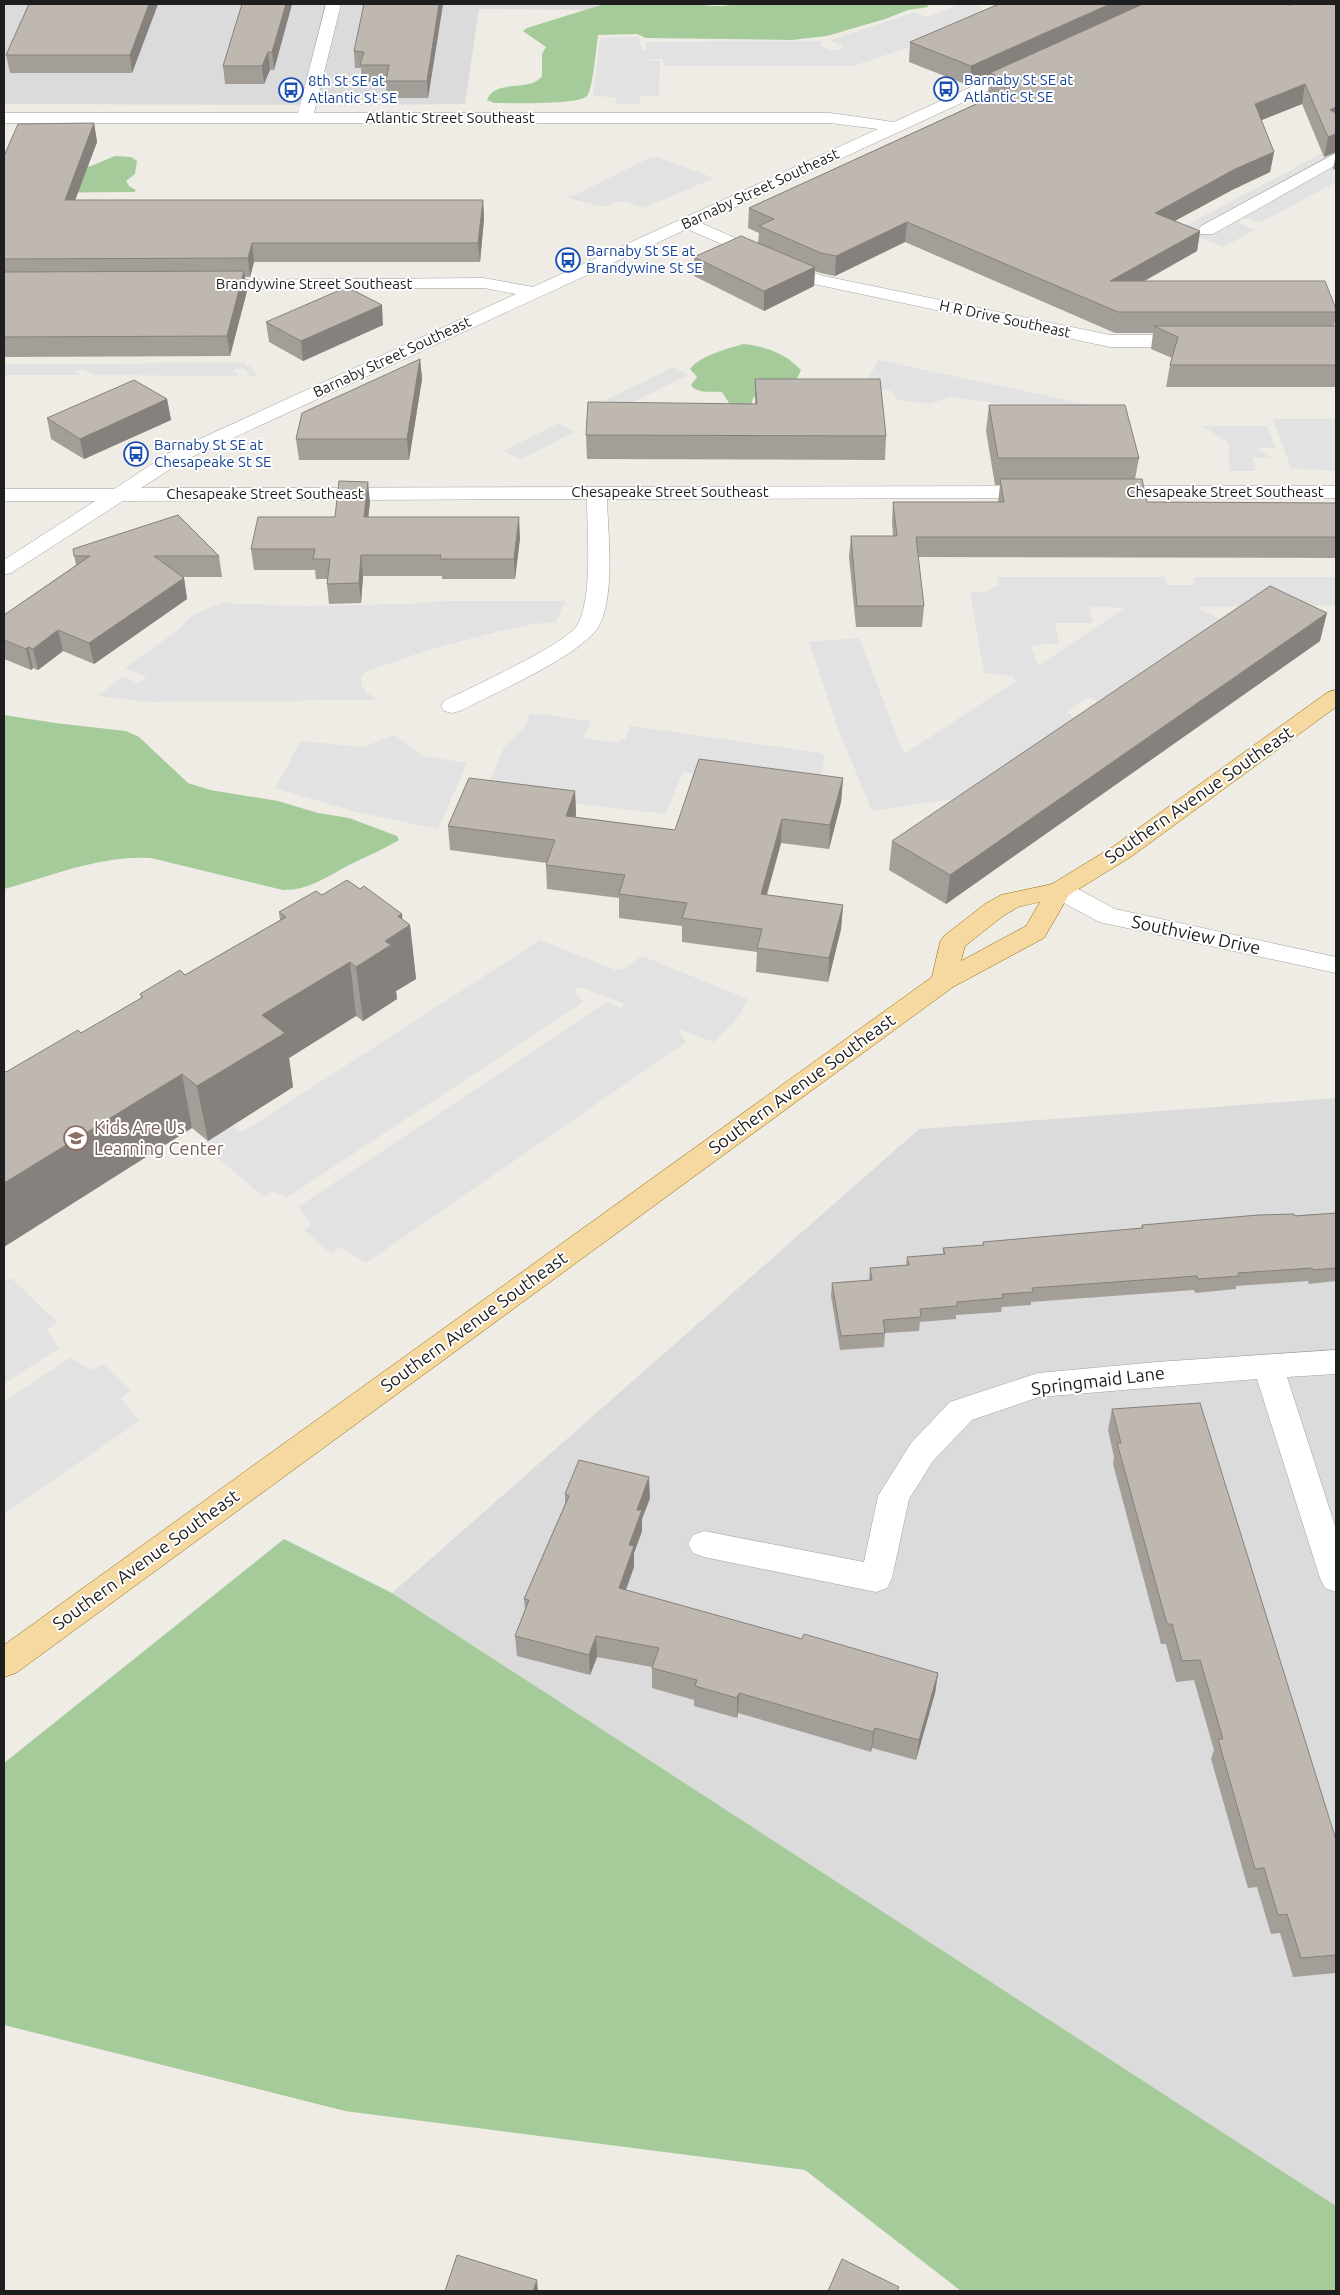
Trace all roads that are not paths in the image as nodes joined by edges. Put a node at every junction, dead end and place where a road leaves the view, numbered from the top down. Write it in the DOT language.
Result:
graph roads {
  1 [pos="333,4"];
  2 [pos="1035,63"];
  3 [pos="4,118"];
  4 [pos="305,118"];
  5 [pos="896,127"];
  6 [pos="1336,158"];
  7 [pos="687,223"];
  8 [pos="1207,230"];
  9 [pos="186,284"];
  10 [pos="533,292"];
  11 [pos="1208,341"];
  12 [pos="597,492"];
  13 [pos="1051,492"];
  14 [pos="1091,492"];
  15 [pos="1336,492"];
  16 [pos="4,495"];
  17 [pos="115,495"];
  18 [pos="4,569"];
  19 [pos="1336,697"];
  20 [pos="452,706"];
  21 [pos="1060,890"];
  22 [pos="1336,965"];
  23 [pos="944,981"];
  24 [pos="1336,1362"];
  25 [pos="1268,1366"];
  26 [pos="704,1544"];
  27 [pos="1336,1578"];
  28 [pos="4,1664"];
  1 -- 4 [label="street"];
  2 -- 5 [label="street, Barnaby Street Southeast"];
  3 -- 4 [label="street, Atlantic Street Southeast"];
  4 -- 5 [label="street, Atlantic Street Southeast"];
  5 -- 7 [label="street, Barnaby Street Southeast"];
  6 -- 8 [label="street"];
  7 -- 10 [label="street, Barnaby Street Southeast"];
  7 -- 11 [label="street, H R Drive Southeast"];
  9 -- 10 [label="street, Brandywine Street Southeast"];
  10 -- 17 [label="street, Barnaby Street Southeast"];
  12 -- 13 [label="street, Chesapeake Street Southeast"];
  12 -- 17 [label="street, Chesapeake Street Southeast"];
  12 -- 20 [label="street"];
  14 -- 15 [label="street, Chesapeake Street Southeast"];
  16 -- 17 [label="street, Chesapeake Street Southeast"];
  17 -- 18 [label="street, Barnaby Street Southeast"];
  19 -- 21 [label="main road, Southern Avenue Southeast"];
  21 -- 22 [label="street, Southview Drive"];
  21 -- 23 [label="main road, Southern Avenue Southeast"];
  21 -- 23 [label="main road, Southern Avenue Southeast"];
  23 -- 28 [label="main road, Southern Avenue Southeast"];
  24 -- 25 [label="street, Springmaid Lane"];
  25 -- 26 [label="street, Springmaid Lane"];
  25 -- 27 [label="street"];
}
